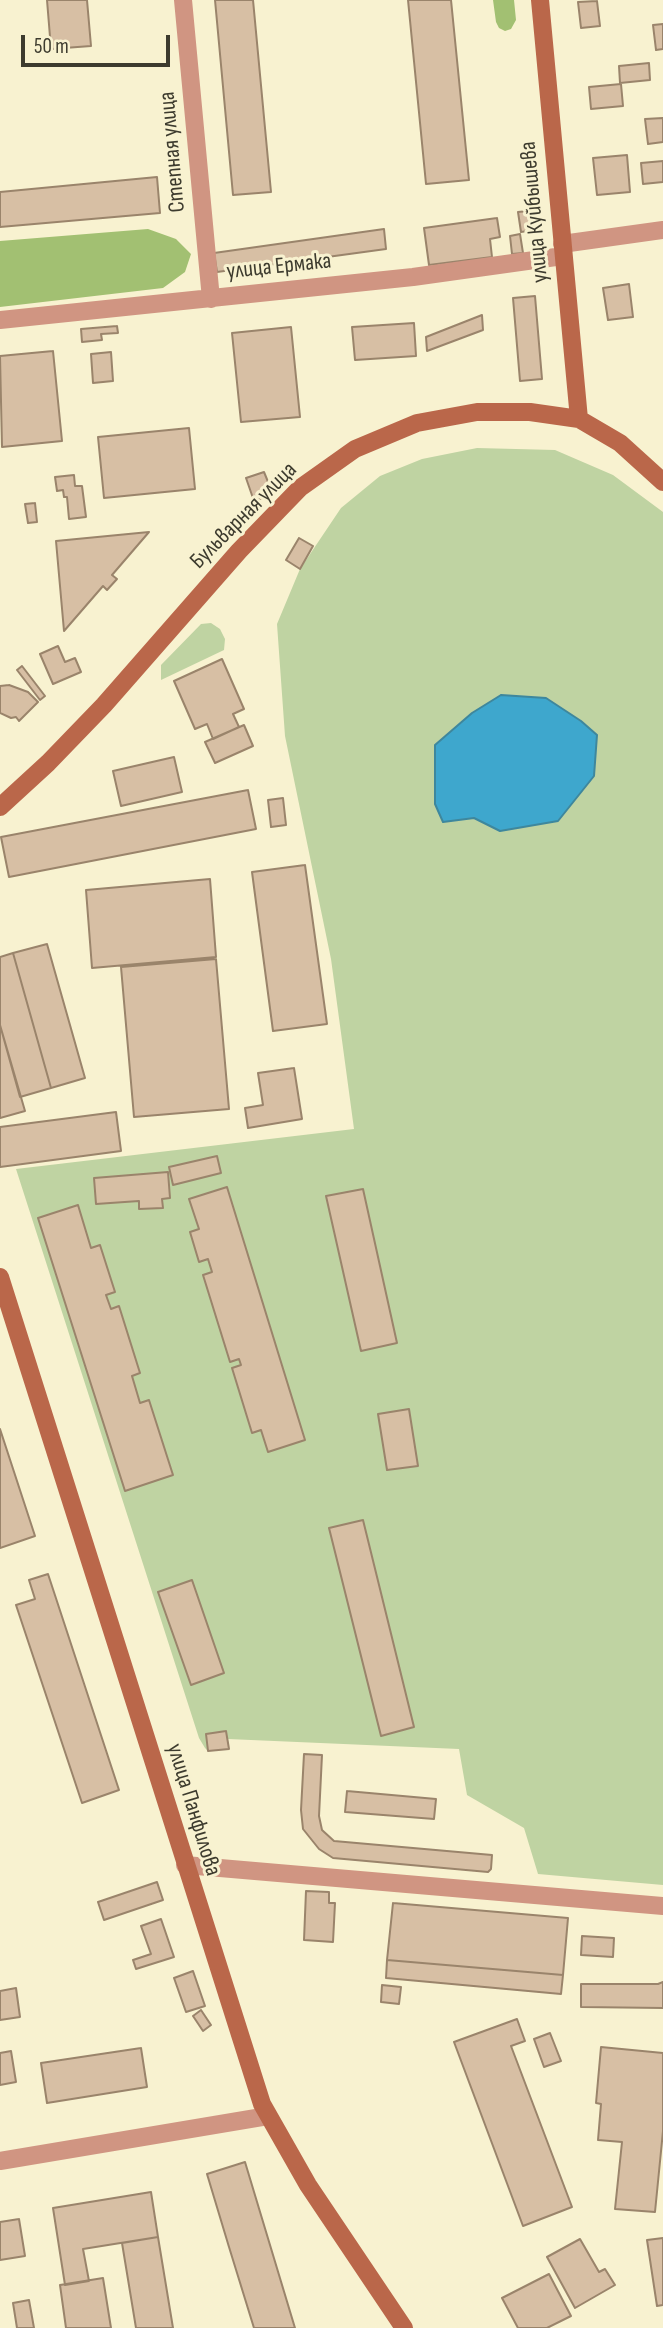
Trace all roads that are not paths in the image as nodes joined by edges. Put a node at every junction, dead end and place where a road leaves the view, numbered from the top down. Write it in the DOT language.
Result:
graph roads {
  1 [pos="183,0"];
  2 [pos="540,0"];
  3 [pos="663,230"];
  4 [pos="563,250"];
  5 [pos="211,299"];
  6 [pos="0,320"];
  7 [pos="579,419"];
  8 [pos="663,482"];
  9 [pos="0,807"];
  10 [pos="0,1277"];
  11 [pos="185,1865"];
  12 [pos="663,1906"];
  13 [pos="268,2116"];
  14 [pos="0,2161"];
  15 [pos="404,2328"];
  1 -- 5 [label="street, Степная улица"];
  2 -- 4 [label="main road, улица Куйбышева"];
  3 -- 4 [label="street, улица Ермака"];
  4 -- 5 [label="street, улица Ермака"];
  4 -- 7 [label="main road, улица Куйбышева"];
  5 -- 6 [label="street, улица Ермака"];
  7 -- 8 [label="main road, Бульварная улица"];
  7 -- 9 [label="main road, Бульварная улица"];
  10 -- 11 [label="main road, улица Панфилова"];
  11 -- 12 [label="street"];
  11 -- 13 [label="main road, улица Панфилова"];
  13 -- 14 [label="street"];
  13 -- 15 [label="main road, улица Панфилова"];
}
